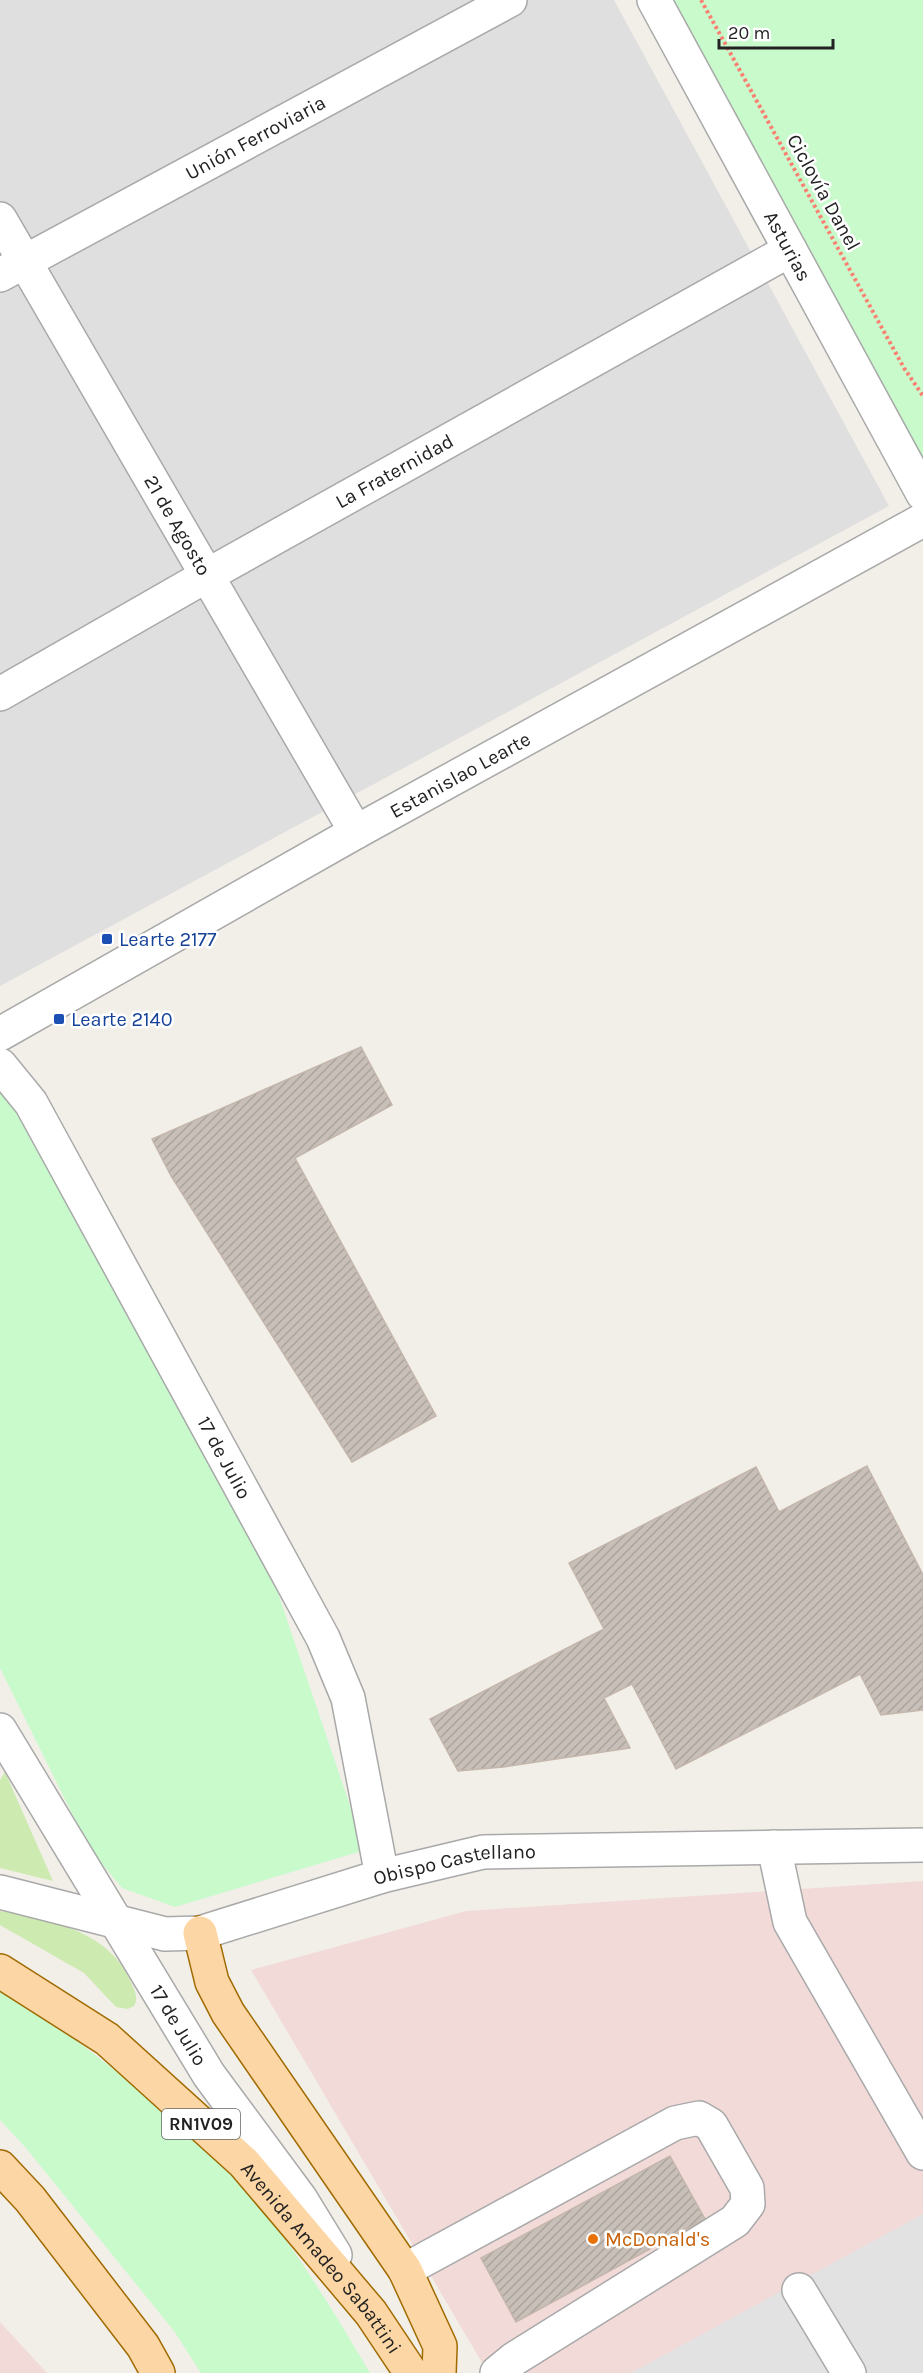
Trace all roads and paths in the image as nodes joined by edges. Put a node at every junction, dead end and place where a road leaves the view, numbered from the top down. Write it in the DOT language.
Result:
graph roads {
  1 [pos="510,0"];
  2 [pos="654,0"];
  3 [pos="701,0"];
  4 [pos="0,219"];
  5 [pos="790,250"];
  6 [pos="12,268"];
  7 [pos="923,396"];
  8 [pos="923,494"];
  9 [pos="923,520"];
  10 [pos="206,576"];
  11 [pos="0,694"];
  12 [pos="356,832"];
  13 [pos="0,1034"];
  14 [pos="0,1065"];
  15 [pos="0,1730"];
  16 [pos="923,1845"];
  17 [pos="774,1847"];
  18 [pos="382,1876"];
  19 [pos="0,1892"];
  20 [pos="114,1921"];
  21 [pos="200,1933"];
  22 [pos="0,1971"];
  23 [pos="923,2153"];
  24 [pos="0,2167"];
  25 [pos="405,2270"];
  26 [pos="799,2290"];
  27 [pos="371,2313"];
  28 [pos="158,2373"];
  29 [pos="411,2373"];
  30 [pos="439,2373"];
  31 [pos="497,2373"];
  32 [pos="849,2373"];
  1 -- 6 [label="street, Unión Ferroviaria"];
  2 -- 5 [label="street, Asturias"];
  3 -- 7 [label="path, Ciclovía Danel"];
  4 -- 6 [label="street, 21 de Agosto"];
  5 -- 8 [label="street, Asturias"];
  5 -- 10 [label="street, La Fraternidad"];
  6 -- 10 [label="street, 21 de Agosto"];
  9 -- 12 [label="street, Estanislao Learte"];
  10 -- 11 [label="street, La Fraternidad"];
  10 -- 12 [label="street, 21 de Agosto"];
  12 -- 13 [label="street, Estanislao Learte"];
  14 -- 18 [label="street, 17 de Julio"];
  15 -- 20 [label="street, 17 de Julio"];
  16 -- 17 [label="street, Obispo Castellano"];
  17 -- 18 [label="street, Obispo Castellano"];
  17 -- 23 [label="street"];
  18 -- 21 [label="street, Obispo Castellano"];
  19 -- 20 [label="street, Obispo Castellano"];
  20 -- 21 [label="street, Obispo Castellano"];
  20 -- 27 [label="street, 17 de Julio"];
  21 -- 25 [label="main road"];
  22 -- 27 [label="main road, Avenida Amadeo Sabattini / RN1V09"];
  24 -- 28 [label="main road"];
  25 -- 30 [label="main road"];
  25 -- 31 [label="street"];
  26 -- 32 [label="street"];
  27 -- 29 [label="main road, Avenida Amadeo Sabattini / RN1V09"];
}
